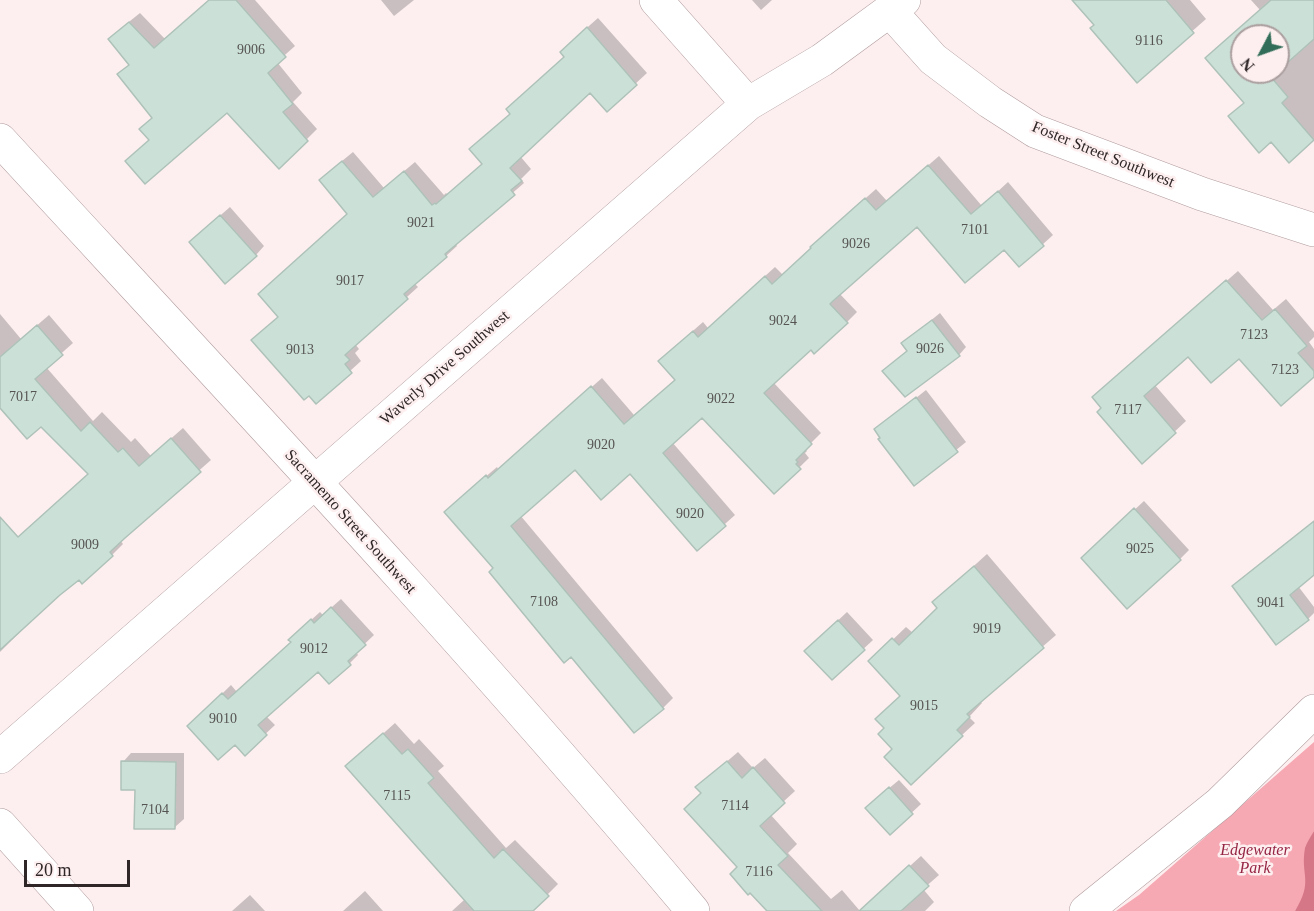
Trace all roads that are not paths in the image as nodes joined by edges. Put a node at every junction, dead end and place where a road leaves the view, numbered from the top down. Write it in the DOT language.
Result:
graph roads {
  1 [pos="656,0"];
  2 [pos="897,6"];
  3 [pos="748,104"];
  4 [pos="0,140"];
  5 [pos="1314,230"];
  6 [pos="315,482"];
  7 [pos="1314,711"];
  8 [pos="0,757"];
  9 [pos="0,825"];
  10 [pos="77,911"];
  11 [pos="693,911"];
  12 [pos="1086,911"];
  1 -- 3 [label="street"];
  2 -- 3 [label="street, Waverly Drive Southwest"];
  2 -- 5 [label="street, Foster Street Southwest"];
  3 -- 6 [label="street, Waverly Drive Southwest"];
  4 -- 6 [label="street, Sacramento Street Southwest"];
  6 -- 8 [label="street, Waverly Drive Southwest"];
  6 -- 11 [label="street, Sacramento Street Southwest"];
  7 -- 12 [label="street"];
  9 -- 10 [label="street"];
}
